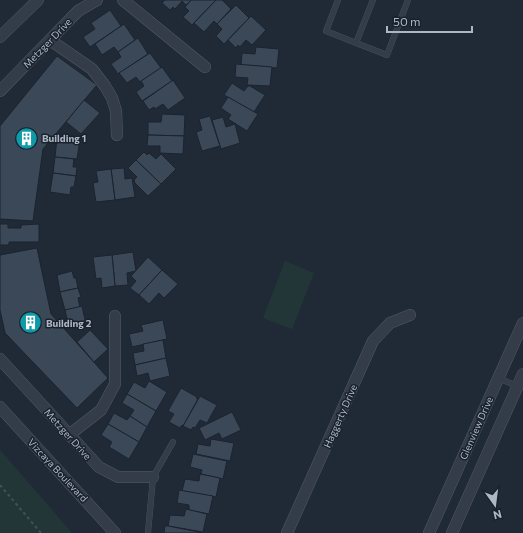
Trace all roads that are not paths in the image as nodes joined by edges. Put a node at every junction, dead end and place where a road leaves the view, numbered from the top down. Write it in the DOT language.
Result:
graph roads {
  1 [pos="38,0"];
  2 [pos="97,0"];
  3 [pos="123,0"];
  4 [pos="338,0"];
  5 [pos="373,0"];
  6 [pos="408,0"];
  7 [pos="0,37"];
  8 [pos="50,40"];
  9 [pos="356,43"];
  10 [pos="205,67"];
  11 [pos="0,91"];
  12 [pos="117,134"];
  13 [pos="410,315"];
  14 [pos="114,316"];
  15 [pos="523,323"];
  16 [pos="0,359"];
  17 [pos="523,374"];
  18 [pos="498,378"];
  19 [pos="517,386"];
  20 [pos="0,407"];
  21 [pos="69,435"];
  22 [pos="173,442"];
  23 [pos="153,477"];
  24 [pos="116,533"];
  25 [pos="148,533"];
  26 [pos="287,533"];
  27 [pos="429,533"];
  28 [pos="452,533"];
  1 -- 7 [label="street"];
  2 -- 8 [label="street, Metzger Drive"];
  3 -- 10 [label="street"];
  4 -- 9 [label="lane"];
  5 -- 9 [label="lane"];
  6 -- 9 [label="lane"];
  8 -- 11 [label="street, Metzger Drive"];
  8 -- 12 [label="street"];
  13 -- 26 [label="street, Haggerty Drive"];
  14 -- 21 [label="street"];
  15 -- 18 [label="street, Glenview Drive"];
  16 -- 21 [label="street, Metzger Drive"];
  17 -- 19 [label="street, Glenview Drive"];
  18 -- 19 [label="lane"];
  18 -- 27 [label="street, Glenview Drive"];
  19 -- 28 [label="street, Glenview Drive"];
  20 -- 24 [label="street, Vizcaya Boulevard"];
  21 -- 23 [label="street, Metzger Drive"];
  22 -- 23 [label="lane"];
  23 -- 25 [label="lane"];
}
